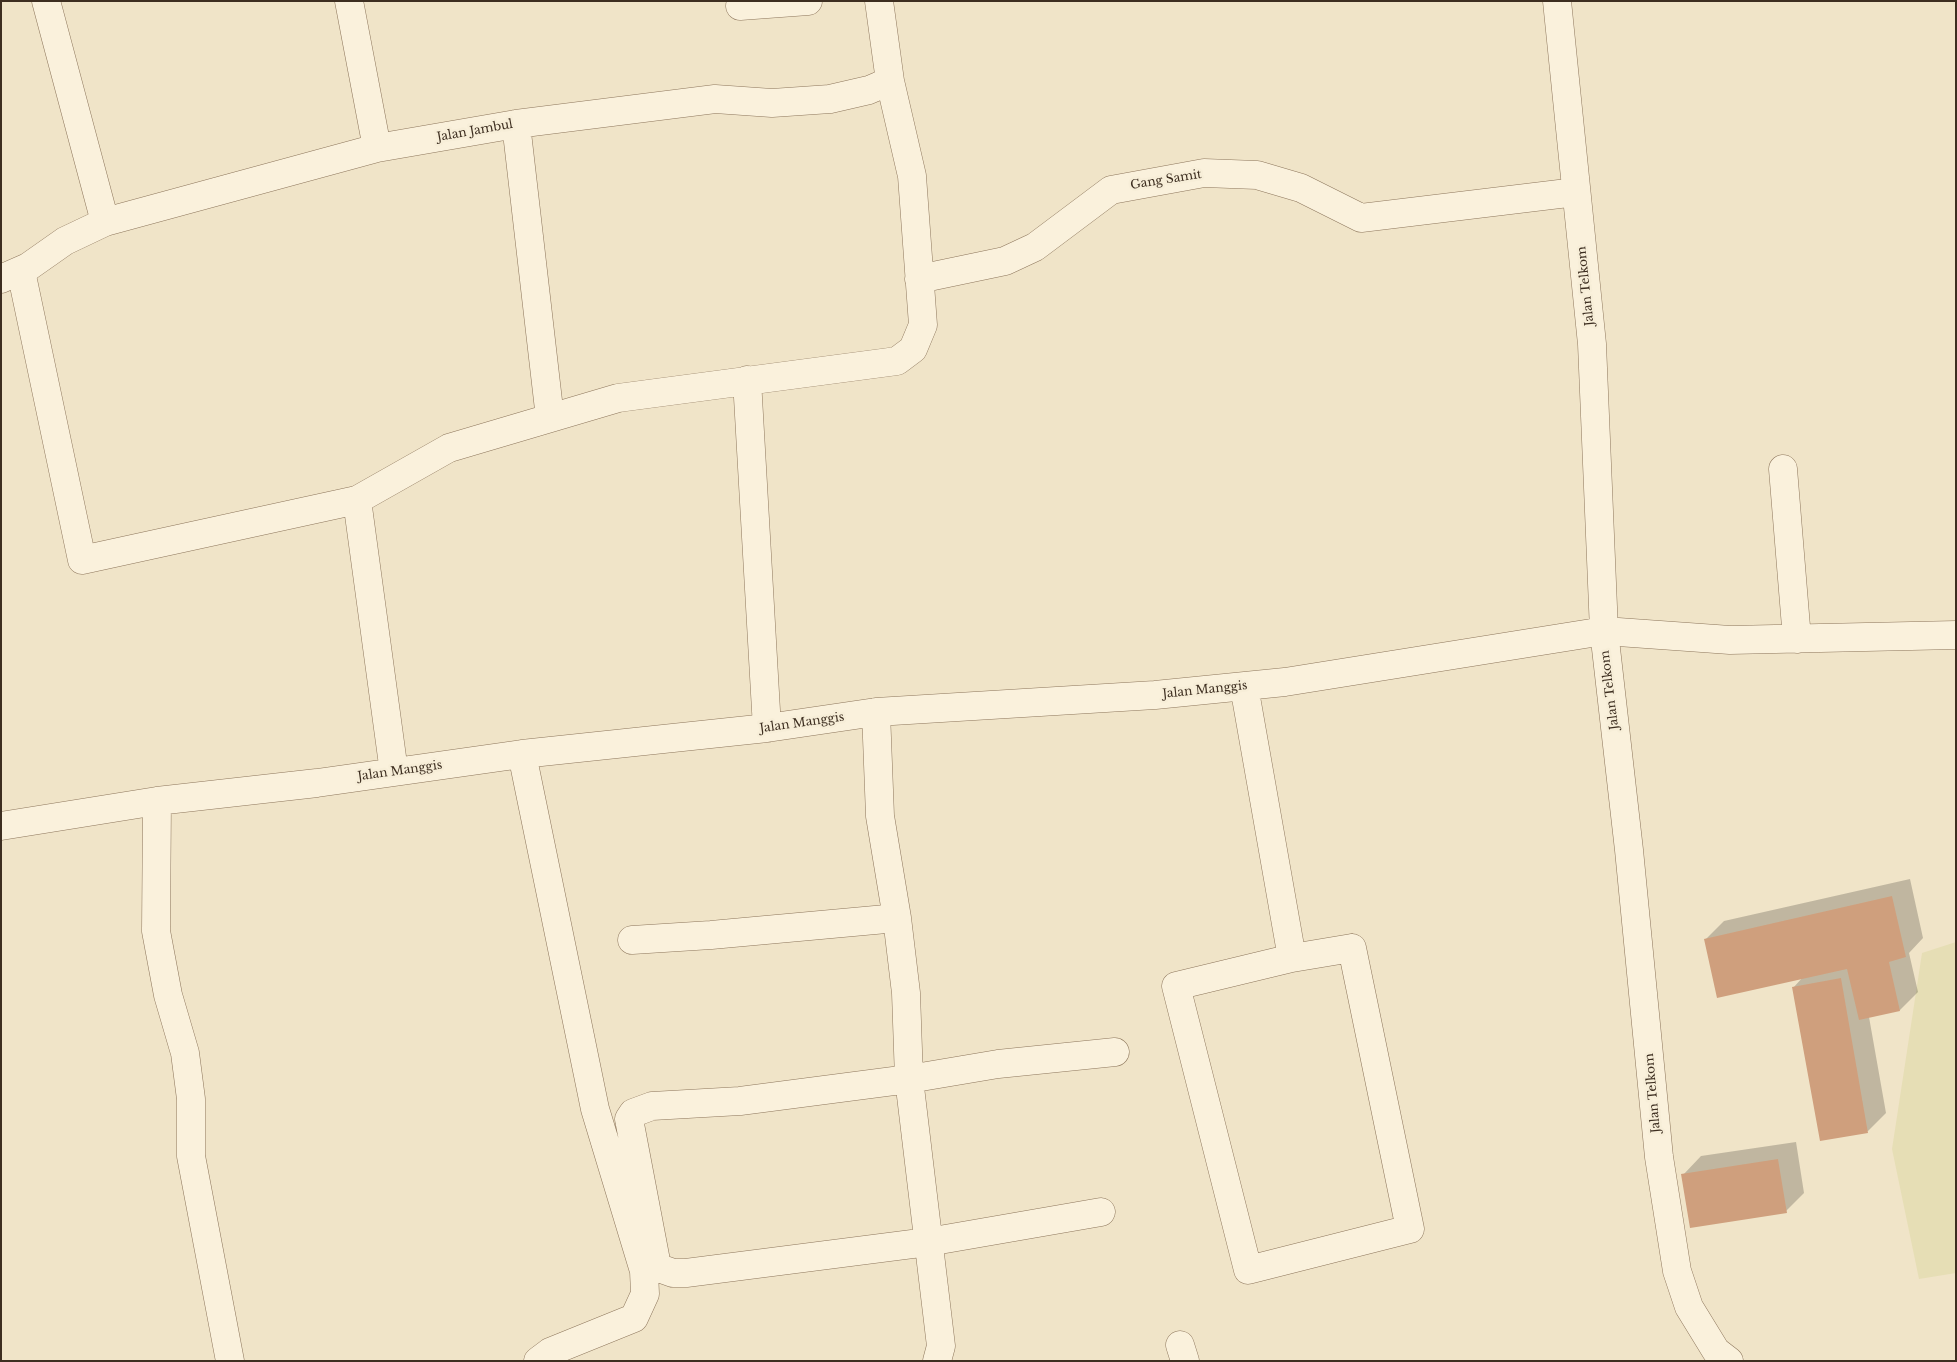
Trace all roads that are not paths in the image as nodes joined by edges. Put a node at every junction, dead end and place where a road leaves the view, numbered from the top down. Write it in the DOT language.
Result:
graph roads {
  1 [pos="46,1"];
  2 [pos="348,1"];
  3 [pos="808,1"];
  4 [pos="879,1"];
  5 [pos="1557,1"];
  6 [pos="740,6"];
  7 [pos="890,81"];
  8 [pos="516,124"];
  9 [pos="377,148"];
  10 [pos="1576,192"];
  11 [pos="105,222"];
  12 [pos="11,275"];
  13 [pos="919,279"];
  14 [pos="747,380"];
  15 [pos="550,418"];
  16 [pos="1784,470"];
  17 [pos="357,500"];
  18 [pos="1604,631"];
  19 [pos="1956,635"];
  20 [pos="1797,640"];
  21 [pos="1244,686"];
  22 [pos="876,712"];
  23 [pos="767,728"];
  24 [pos="522,754"];
  25 [pos="394,772"];
  26 [pos="157,801"];
  27 [pos="1,826"];
  28 [pos="898,918"];
  29 [pos="632,940"];
  30 [pos="1292,958"];
  31 [pos="1115,1052"];
  32 [pos="909,1079"];
  33 [pos="1101,1212"];
  34 [pos="928,1242"];
  35 [pos="1715,1357"];
  36 [pos="230,1361"];
  37 [pos="538,1361"];
  38 [pos="937,1361"];
  1 -- 11 [label="street"];
  2 -- 9 [label="street"];
  3 -- 6 [label="street"];
  4 -- 7 [label="street"];
  5 -- 10 [label="street, Jalan Telkom"];
  7 -- 8 [label="street, Jalan Jambul"];
  7 -- 13 [label="street"];
  8 -- 9 [label="street, Jalan Jambul"];
  8 -- 15 [label="street"];
  9 -- 11 [label="street, Jalan Jambul"];
  10 -- 13 [label="street, Gang Samit"];
  10 -- 18 [label="street, Jalan Telkom"];
  11 -- 12 [label="street, Jalan Jambul"];
  12 -- 17 [label="street"];
  13 -- 14 [label="street"];
  14 -- 15 [label="street"];
  14 -- 23 [label="street"];
  15 -- 17 [label="street"];
  16 -- 20 [label="street"];
  17 -- 25 [label="street"];
  18 -- 20 [label="street, Jalan Manggis"];
  18 -- 21 [label="street, Jalan Manggis"];
  18 -- 35 [label="street, Jalan Telkom"];
  19 -- 20 [label="street, Jalan Manggis"];
  21 -- 22 [label="street, Jalan Manggis"];
  21 -- 30 [label="street"];
  22 -- 23 [label="street, Jalan Manggis"];
  22 -- 28 [label="street"];
  23 -- 24 [label="street, Jalan Manggis"];
  24 -- 25 [label="street, Jalan Manggis"];
  24 -- 37 [label="street"];
  25 -- 26 [label="street, Jalan Manggis"];
  26 -- 27 [label="street, Jalan Manggis"];
  26 -- 36 [label="street"];
  28 -- 29 [label="street"];
  28 -- 32 [label="street"];
  30 -- 30 [label="street"];
  31 -- 32 [label="street"];
  32 -- 34 [label="street"];
  32 -- 34 [label="street"];
  33 -- 34 [label="street"];
  34 -- 38 [label="street"];
}
